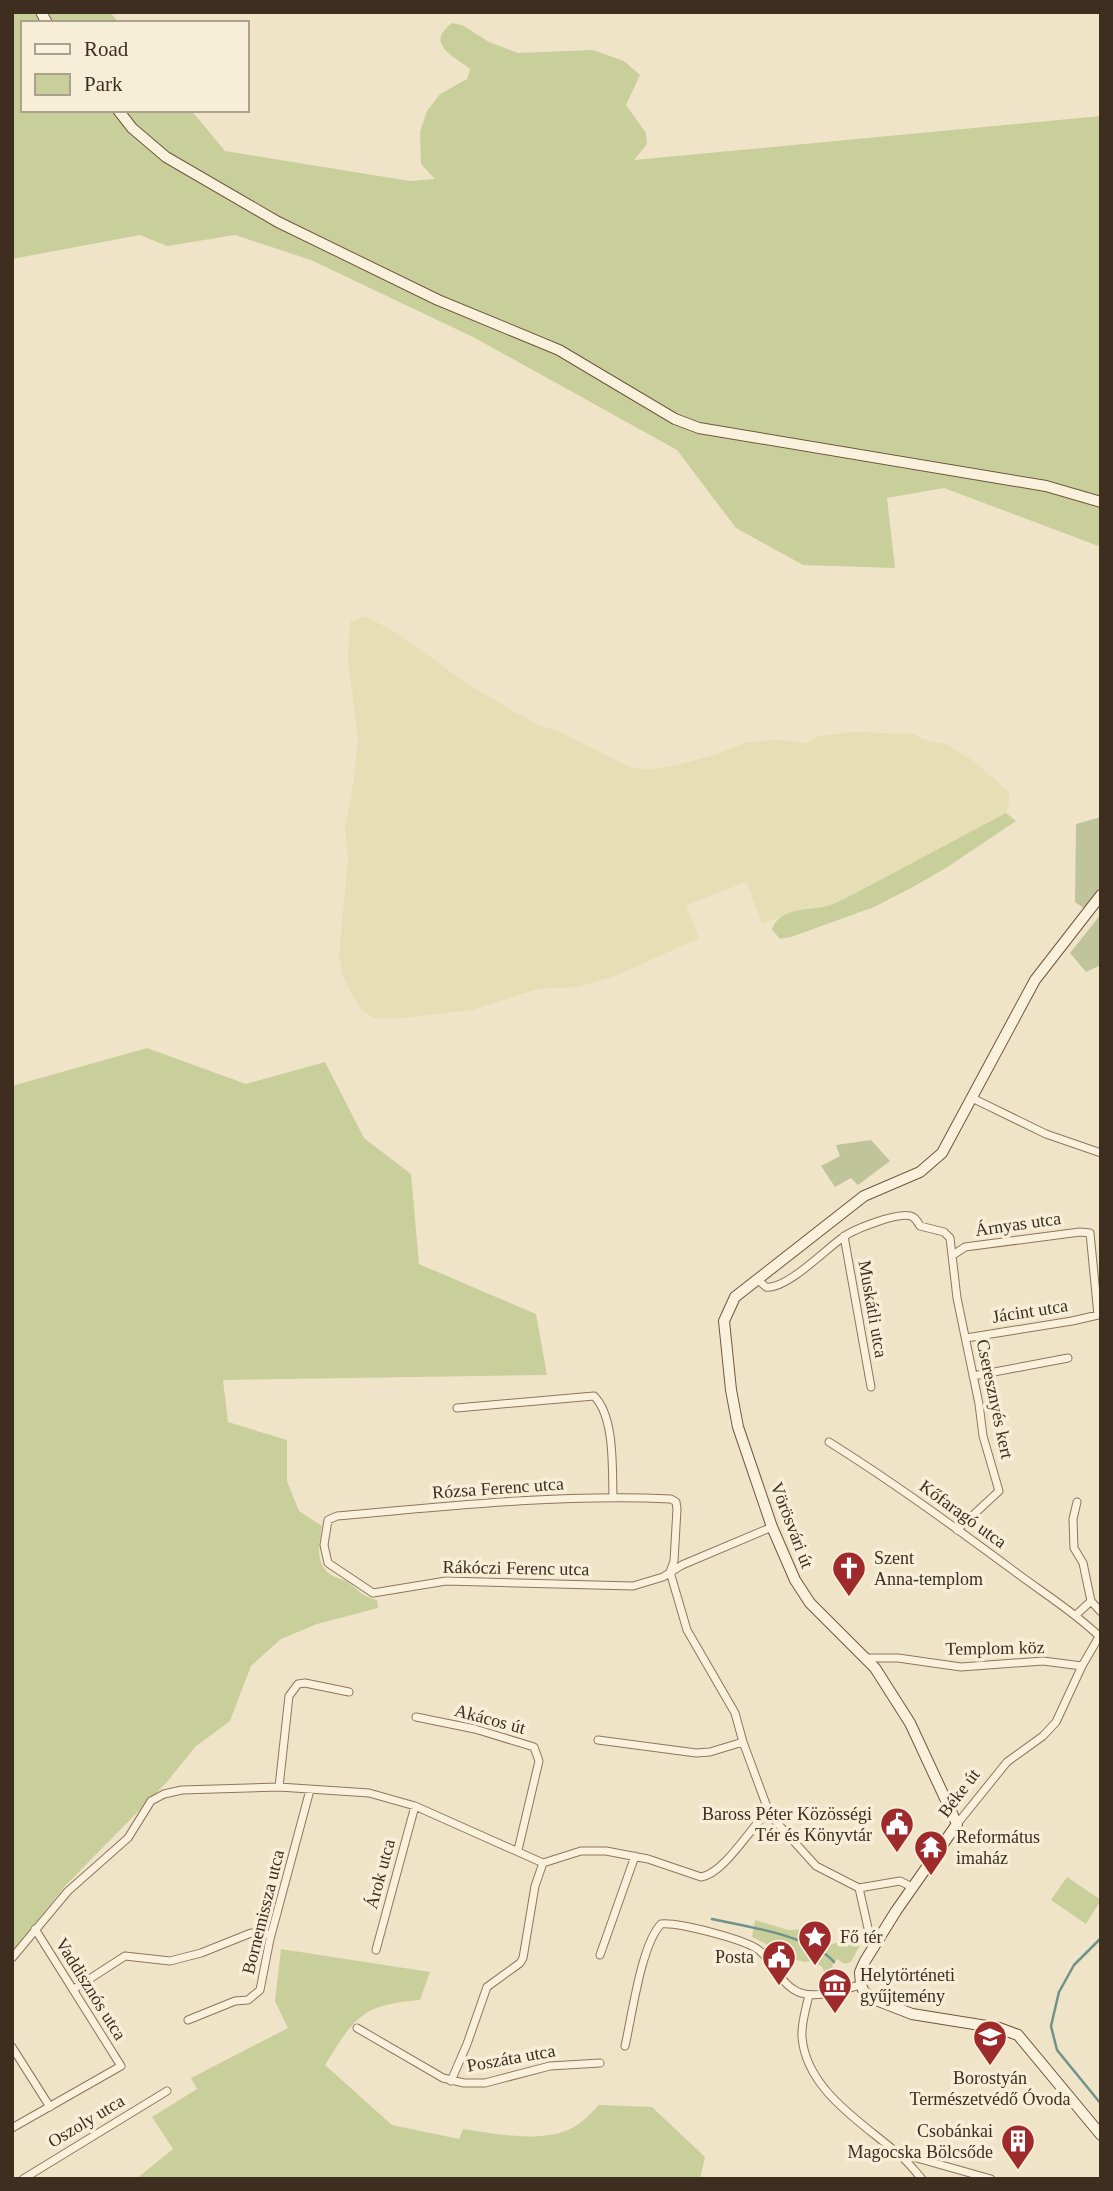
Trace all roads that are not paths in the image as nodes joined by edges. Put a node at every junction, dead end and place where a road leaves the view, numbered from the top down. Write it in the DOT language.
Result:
graph roads {
  1 [pos="120,112"];
  2 [pos="1101,502"];
  3 [pos="1101,895"];
  4 [pos="972,1098"];
  5 [pos="1101,1153"];
  6 [pos="1090,1233"];
  7 [pos="844,1236"];
  8 [pos="953,1255"];
  9 [pos="757,1279"];
  10 [pos="966,1338"];
  11 [pos="1068,1358"];
  12 [pos="973,1376"];
  13 [pos="871,1387"];
  14 [pos="457,1408"];
  15 [pos="829,1442"];
  16 [pos="614,1496"];
  17 [pos="1077,1502"];
  18 [pos="328,1520"];
  19 [pos="772,1527"];
  20 [pos="957,1530"];
  21 [pos="670,1572"];
  22 [pos="1091,1601"];
  23 [pos="1101,1612"];
  24 [pos="1077,1614"];
  25 [pos="1100,1635"];
  26 [pos="866,1658"];
  27 [pos="1082,1666"];
  28 [pos="349,1692"];
  29 [pos="416,1717"];
  30 [pos="598,1740"];
  31 [pos="743,1742"];
  32 [pos="279,1787"];
  33 [pos="310,1790"];
  34 [pos="415,1806"];
  35 [pos="770,1815"];
  36 [pos="957,1824"];
  37 [pos="518,1850"];
  38 [pos="635,1856"];
  39 [pos="543,1863"];
  40 [pos="859,1888"];
  41 [pos="912,1888"];
  42 [pos="868,1928"];
  43 [pos="35,1929"];
  44 [pos="271,1935"];
  45 [pos="376,1950"];
  46 [pos="600,1955"];
  47 [pos="12,1958"];
  48 [pos="860,1986"];
  49 [pos="74,1989"];
  50 [pos="809,1995"];
  51 [pos="188,2020"];
  52 [pos="357,2028"];
  53 [pos="625,2046"];
  54 [pos="12,2047"];
  55 [pos="600,2063"];
  56 [pos="451,2081"];
  57 [pos="167,2091"];
  58 [pos="50,2107"];
  59 [pos="12,2128"];
  60 [pos="1101,2135"];
  61 [pos="898,2153"];
  62 [pos="23,2179"];
  63 [pos="922,2179"];
  64 [pos="990,2179"];
  1 -- 2 [label="main road"];
  3 -- 4 [label="main road, Vörösvári út"];
  4 -- 5 [label="street"];
  4 -- 9 [label="main road, Vörösvári út"];
  6 -- 8 [label="street, Árnyas utca"];
  6 -- 10 [label="street, Jácint utca"];
  7 -- 8 [label="street"];
  7 -- 9 [label="street"];
  7 -- 13 [label="street, Muskátli utca"];
  8 -- 10 [label="street, Cseresznyés kert"];
  9 -- 19 [label="main road, Vörösvári út"];
  10 -- 12 [label="street, Cseresznyés kert"];
  11 -- 12 [label="street"];
  12 -- 20 [label="street, Cseresznyés kert"];
  14 -- 16 [label="street"];
  15 -- 20 [label="street, Kőfaragó utca"];
  16 -- 18 [label="street, Rózsa Ferenc utca"];
  16 -- 21 [label="street, Rózsa Ferenc utca"];
  17 -- 22 [label="street"];
  18 -- 21 [label="street, Rákóczi Ferenc utca"];
  19 -- 21 [label="street"];
  19 -- 26 [label="main road, Vörösvári út"];
  20 -- 24 [label="street, Kőfaragó utca"];
  21 -- 31 [label="street"];
  22 -- 23 [label="street"];
  22 -- 24 [label="street"];
  24 -- 25 [label="street, Kőfaragó utca"];
  25 -- 27 [label="street, Béke út"];
  26 -- 27 [label="street, Templom köz"];
  26 -- 36 [label="main road, Vörösvári út"];
  27 -- 36 [label="street, Béke út"];
  28 -- 32 [label="street"];
  29 -- 37 [label="street, Akácos út"];
  30 -- 31 [label="street"];
  31 -- 35 [label="street"];
  32 -- 33 [label="street"];
  32 -- 43 [label="street"];
  33 -- 34 [label="street"];
  33 -- 44 [label="street, Bornemissza utca"];
  34 -- 37 [label="street"];
  34 -- 45 [label="street, Árok utca"];
  35 -- 38 [label="street"];
  35 -- 40 [label="street"];
  36 -- 41 [label="main road, Béke út"];
  37 -- 39 [label="street"];
  38 -- 39 [label="street"];
  38 -- 46 [label="street"];
  39 -- 56 [label="street"];
  40 -- 41 [label="street"];
  40 -- 42 [label="street"];
  41 -- 48 [label="main road, Béke út"];
  43 -- 47 [label="street"];
  43 -- 49 [label="street, Vaddisznós utca"];
  44 -- 49 [label="street"];
  44 -- 51 [label="street, Bornemissza utca"];
  48 -- 50 [label="street"];
  48 -- 60 [label="main road"];
  49 -- 58 [label="street, Vaddisznós utca"];
  50 -- 53 [label="street"];
  50 -- 61 [label="street"];
  52 -- 56 [label="street, Poszáta utca"];
  54 -- 58 [label="street"];
  55 -- 56 [label="street, Poszáta utca"];
  57 -- 62 [label="street, Oszoly utca"];
  58 -- 59 [label="street"];
  61 -- 63 [label="street"];
  61 -- 64 [label="street"];
}
